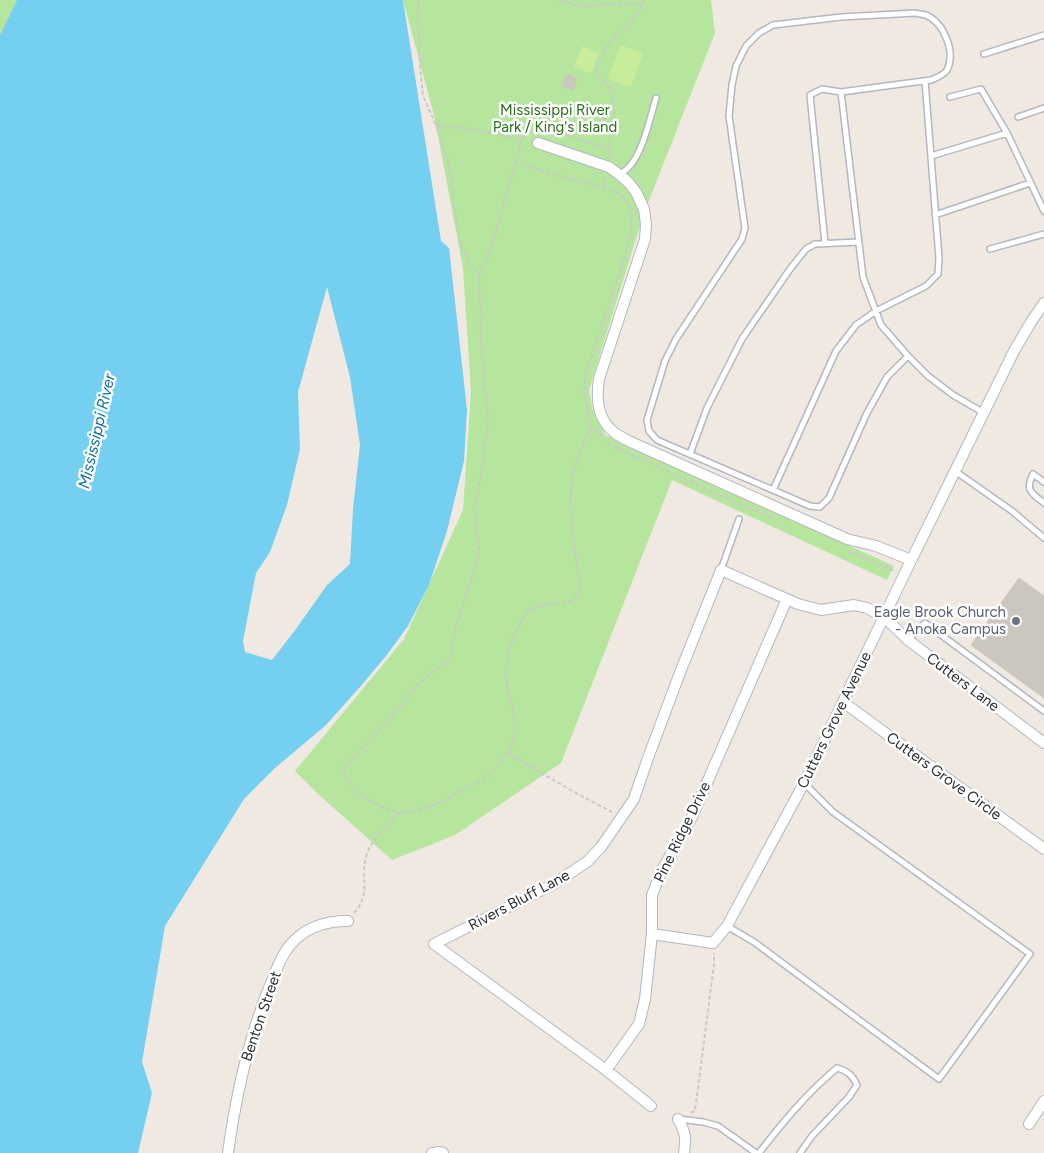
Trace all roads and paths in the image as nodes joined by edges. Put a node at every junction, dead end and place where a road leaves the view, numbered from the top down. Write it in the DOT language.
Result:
graph roads {
  1 [pos="419,0"];
  2 [pos="560,0"];
  3 [pos="644,0"];
  4 [pos="644,5"];
  5 [pos="1044,35"];
  6 [pos="984,54"];
  7 [pos="925,81"];
  8 [pos="841,92"];
  9 [pos="950,97"];
  10 [pos="656,98"];
  11 [pos="1044,108"];
  12 [pos="1018,117"];
  13 [pos="436,125"];
  14 [pos="1008,133"];
  15 [pos="522,140"];
  16 [pos="538,143"];
  17 [pos="610,149"];
  18 [pos="931,156"];
  19 [pos="516,163"];
  20 [pos="609,167"];
  21 [pos="620,175"];
  22 [pos="1030,184"];
  23 [pos="603,187"];
  24 [pos="1044,211"];
  25 [pos="935,215"];
  26 [pos="1044,234"];
  27 [pos="859,242"];
  28 [pos="825,243"];
  29 [pos="990,249"];
  30 [pos="479,275"];
  31 [pos="1044,303"];
  32 [pos="876,312"];
  33 [pos="908,356"];
  34 [pos="984,413"];
  35 [pos="690,454"];
  36 [pos="956,471"];
  37 [pos="1044,482"];
  38 [pos="773,490"];
  39 [pos="1044,503"];
  40 [pos="739,519"];
  41 [pos="1044,538"];
  42 [pos="911,560"];
  43 [pos="721,570"];
  44 [pos="787,599"];
  45 [pos="884,618"];
  46 [pos="908,640"];
  47 [pos="843,702"];
  48 [pos="1044,711"];
  49 [pos="1044,743"];
  50 [pos="507,754"];
  51 [pos="804,783"];
  52 [pos="398,813"];
  53 [pos="622,818"];
  54 [pos="1044,849"];
  55 [pos="348,920"];
  56 [pos="728,926"];
  57 [pos="652,934"];
  58 [pos="713,943"];
  59 [pos="606,1070"];
  60 [pos="1044,1102"];
  61 [pos="651,1106"];
  62 [pos="678,1119"];
  63 [pos="1029,1124"];
  64 [pos="228,1153"];
  65 [pos="432,1153"];
  66 [pos="443,1153"];
  67 [pos="684,1153"];
  68 [pos="758,1153"];
  69 [pos="800,1153"];
  1 -- 13 [label="path"];
  2 -- 4 [label="path"];
  3 -- 4 [label="path"];
  4 -- 17 [label="path"];
  5 -- 6 [label="lane"];
  7 -- 8 [label="lane"];
  7 -- 18 [label="lane"];
  7 -- 35 [label="lane"];
  8 -- 27 [label="lane"];
  8 -- 28 [label="lane"];
  9 -- 14 [label="lane"];
  10 -- 21 [label="lane"];
  11 -- 12 [label="lane"];
  13 -- 15 [label="path"];
  13 -- 30 [label="path"];
  14 -- 18 [label="lane"];
  14 -- 22 [label="lane"];
  15 -- 17 [label="path"];
  15 -- 19 [label="path"];
  16 -- 20 [label="street"];
  17 -- 20 [label="path"];
  18 -- 25 [label="lane"];
  19 -- 23 [label="path"];
  19 -- 30 [label="path"];
  20 -- 21 [label="street"];
  20 -- 23 [label="path"];
  21 -- 42 [label="street"];
  22 -- 24 [label="lane"];
  22 -- 25 [label="lane"];
  23 -- 50 [label="path"];
  25 -- 32 [label="lane"];
  26 -- 29 [label="lane"];
  27 -- 28 [label="lane"];
  27 -- 32 [label="lane"];
  28 -- 35 [label="lane"];
  30 -- 52 [label="path"];
  31 -- 34 [label="street, Cutters Grove Avenue"];
  32 -- 33 [label="lane"];
  32 -- 38 [label="lane"];
  33 -- 34 [label="lane"];
  33 -- 38 [label="lane"];
  34 -- 36 [label="street, Cutters Grove Avenue"];
  35 -- 38 [label="lane"];
  36 -- 41 [label="lane"];
  36 -- 42 [label="street, Cutters Grove Avenue"];
  37 -- 39 [label="lane"];
  40 -- 43 [label="lane"];
  42 -- 45 [label="street, Cutters Grove Avenue"];
  43 -- 44 [label="street"];
  43 -- 53 [label="street, Rivers Bluff Lane"];
  44 -- 45 [label="street"];
  44 -- 57 [label="street, Pine Ridge Drive"];
  45 -- 46 [label="street, Cutters Lane"];
  45 -- 47 [label="street, Cutters Grove Avenue"];
  46 -- 48 [label="lane"];
  46 -- 49 [label="street, Cutters Lane"];
  47 -- 51 [label="street, Cutters Grove Avenue"];
  47 -- 54 [label="street, Cutters Grove Circle"];
  50 -- 52 [label="path"];
  50 -- 53 [label="path"];
  51 -- 56 [label="street, Cutters Grove Avenue"];
  51 -- 56 [label="lane"];
  52 -- 55 [label="path"];
  53 -- 59 [label="street, Rivers Bluff Lane"];
  55 -- 64 [label="street, Benton Street"];
  56 -- 58 [label="street, Cutters Grove Avenue"];
  57 -- 58 [label="street"];
  57 -- 59 [label="street, Pine Ridge Drive"];
  58 -- 62 [label="path"];
  59 -- 61 [label="street, Rivers Bluff Lane"];
  60 -- 63 [label="street"];
  62 -- 67 [label="street"];
  62 -- 68 [label="lane"];
  65 -- 66 [label="street"];
  68 -- 69 [label="lane"];
}
